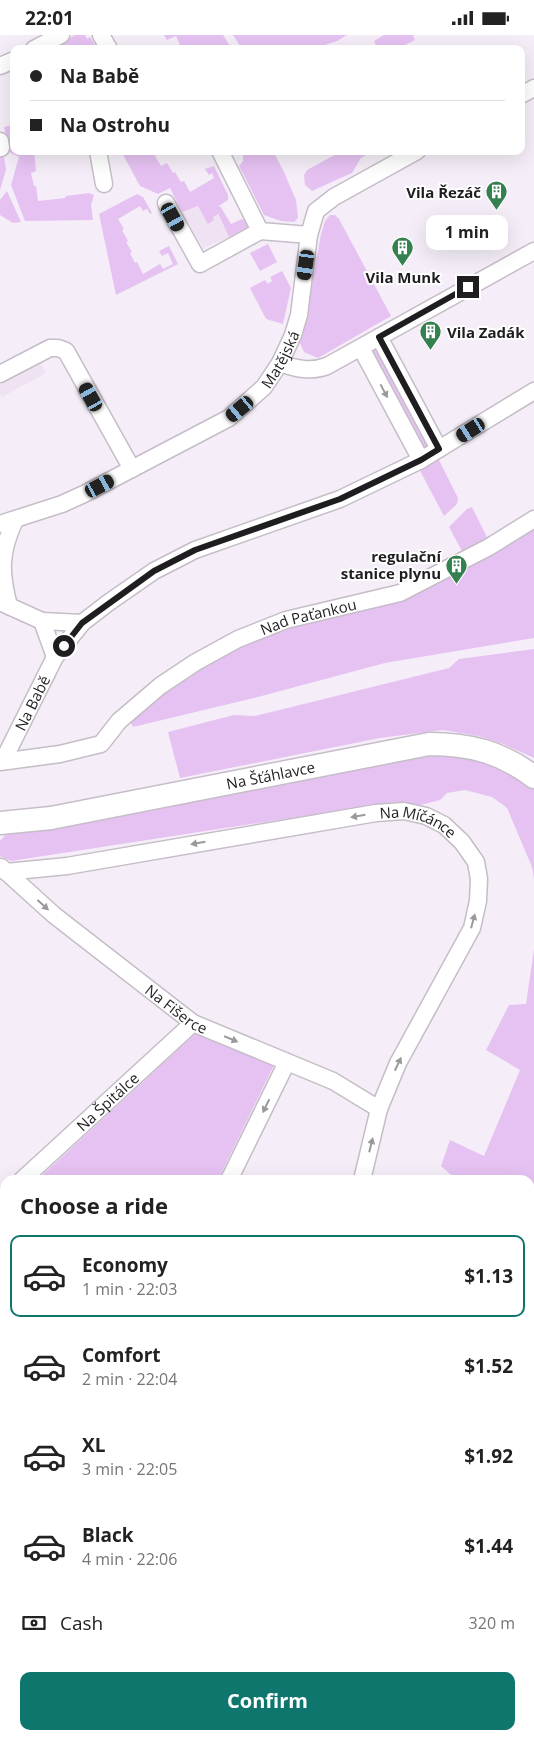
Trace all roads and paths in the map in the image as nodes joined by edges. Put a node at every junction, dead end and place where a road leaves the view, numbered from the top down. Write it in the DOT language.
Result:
graph roads {
  1 [pos="62,35"];
  2 [pos="40,43"];
  3 [pos="99,155"];
  4 [pos="222,155"];
  5 [pos="410,155"];
  6 [pos="104,184"];
  7 [pos="166,203"];
  8 [pos="260,231"];
  9 [pos="309,235"];
  10 [pos="534,251"];
  11 [pos="379,337"];
  12 [pos="361,348"];
  13 [pos="280,363"];
  14 [pos="0,374"];
  15 [pos="534,391"];
  16 [pos="439,449"];
  17 [pos="421,460"];
  18 [pos="132,469"];
  19 [pos="534,519"];
  20 [pos="8,522"];
  21 [pos="4,604"];
  22 [pos="42,621"];
  23 [pos="82,623"];
  24 [pos="55,657"];
  25 [pos="1,761"];
  26 [pos="534,777"];
  27 [pos="0,823"];
  28 [pos="3,869"];
  29 [pos="193,1023"];
  30 [pos="287,1062"];
  31 [pos="379,1109"];
  32 [pos="27,1175"];
  33 [pos="231,1175"];
  34 [pos="363,1175"];
  1 -- 2 [label="street"];
  3 -- 6 [label="street"];
  4 -- 8 [label="street"];
  5 -- 9 [label="street, Matějská"];
  7 -- 8 [label="street"];
  8 -- 9 [label="street"];
  9 -- 13 [label="street, Matějská"];
  10 -- 11 [label="street"];
  11 -- 12 [label="street"];
  11 -- 16 [label="street"];
  12 -- 13 [label="street"];
  12 -- 17 [label="street, one-way"];
  13 -- 18 [label="street, Matějská"];
  14 -- 18 [label="street"];
  15 -- 16 [label="street, Na Babě"];
  16 -- 17 [label="street, Na Babě"];
  17 -- 23 [label="street, Na Babě"];
  18 -- 20 [label="street, Matějská"];
  19 -- 25 [label="street, Nad Paťankou"];
  20 -- 21 [label="street"];
  21 -- 22 [label="street"];
  22 -- 23 [label="street"];
  22 -- 24 [label="street"];
  23 -- 24 [label="street, Na Babě"];
  24 -- 25 [label="street, Na Babě"];
  26 -- 27 [label="street, Na Šťáhlavce"];
  28 -- 29 [label="street, Na Fišerce, one-way"];
  31 -- 28 [label="street, Na Míčánce, one-way"];
  29 -- 30 [label="street, Na Fišerce, one-way"];
  29 -- 32 [label="street, Na Špitálce"];
  30 -- 31 [label="street, Na Fišerce"];
  30 -- 33 [label="street, one-way"];
  34 -- 31 [label="street, Na Míčánce, one-way"];
}
